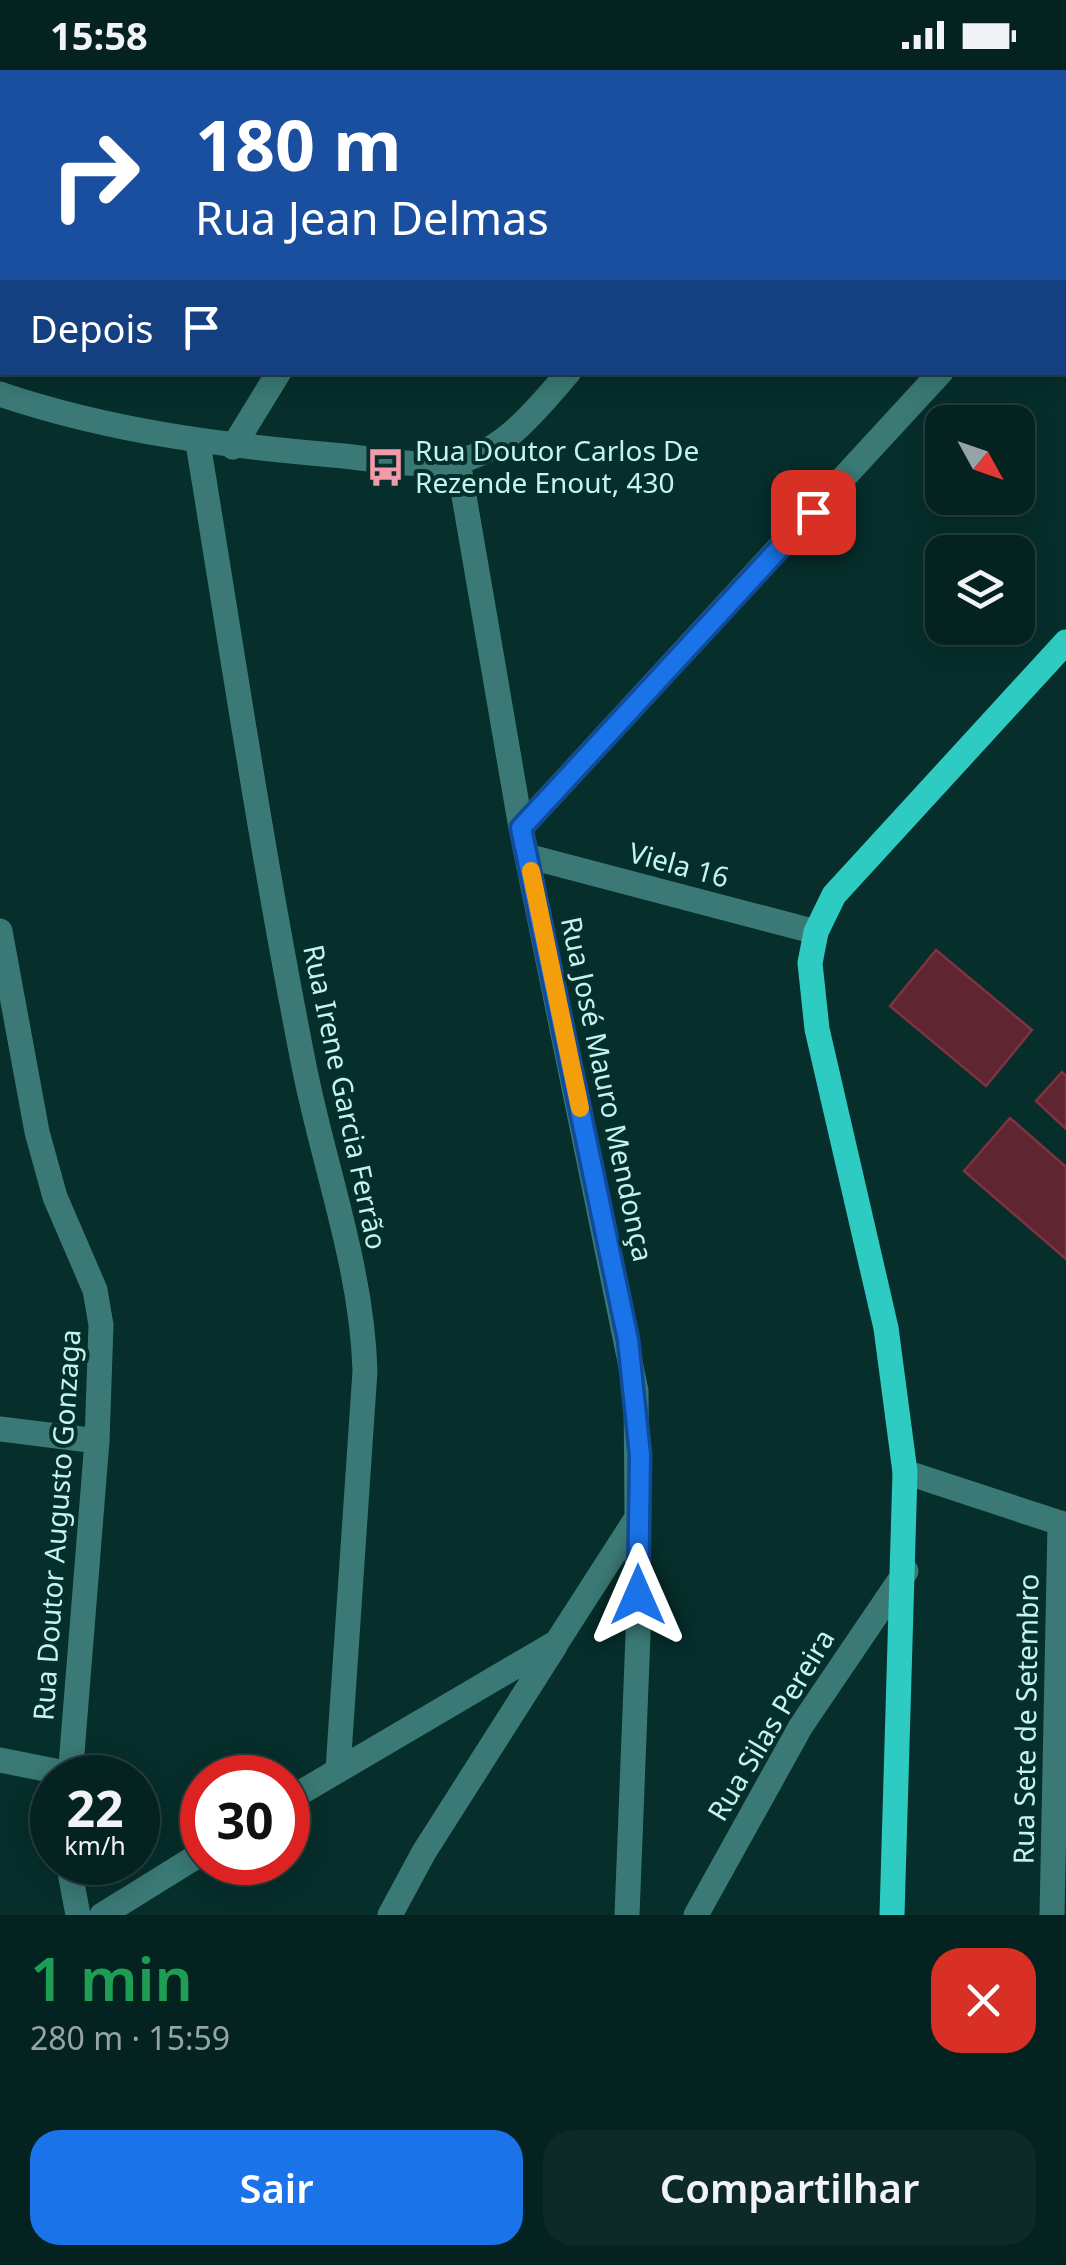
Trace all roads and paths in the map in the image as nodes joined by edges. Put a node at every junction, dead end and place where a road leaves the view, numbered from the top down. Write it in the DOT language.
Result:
graph roads {
  1 [pos="277,375"];
  2 [pos="565,375"];
  3 [pos="938,375"];
  4 [pos="0,394"];
  5 [pos="198,443"];
  6 [pos="233,446"];
  7 [pos="458,461"];
  8 [pos="1066,642"];
  9 [pos="521,828"];
  10 [pos="528,856"];
  11 [pos="0,931"];
  12 [pos="816,932"];
  13 [pos="0,1429"];
  14 [pos="97,1441"];
  15 [pos="906,1472"];
  16 [pos="638,1516"];
  17 [pos="1063,1524"];
  18 [pos="906,1571"];
  19 [pos="557,1642"];
  20 [pos="72,1755"];
  21 [pos="0,1760"];
  22 [pos="30,1767"];
  23 [pos="338,1769"];
  24 [pos="310,1786"];
  25 [pos="180,1867"];
  26 [pos="72,1885"];
  27 [pos="78,1915"];
  28 [pos="102,1915"];
  29 [pos="390,1915"];
  30 [pos="627,1915"];
  31 [pos="696,1915"];
  32 [pos="892,1915"];
  33 [pos="1052,1915"];
  1 -- 6 [label="street"];
  2 -- 7 [label="street"];
  3 -- 9 [label="street"];
  4 -- 5 [label="street"];
  5 -- 6 [label="street"];
  5 -- 23 [label="street, Rua Irene Garcia Ferrão"];
  6 -- 7 [label="street"];
  7 -- 9 [label="street, Rua José Mauro Mendonça"];
  8 -- 12 [label="main road"];
  9 -- 10 [label="street, Rua José Mauro Mendonça"];
  10 -- 12 [label="street, Viela 16"];
  10 -- 16 [label="street, Rua José Mauro Mendonça"];
  11 -- 14 [label="street, Rua Doutor Augusto Gonzaga"];
  12 -- 15 [label="main road"];
  13 -- 14 [label="street"];
  14 -- 20 [label="street, Rua Doutor Augusto Gonzaga"];
  15 -- 17 [label="street"];
  15 -- 18 [label="main road"];
  16 -- 19 [label="street"];
  16 -- 30 [label="street, Rua José Mauro Mendonça"];
  17 -- 33 [label="street, Rua Sete de Setembro"];
  18 -- 31 [label="street, Rua Silas Pereira"];
  18 -- 32 [label="main road"];
  19 -- 23 [label="street"];
  19 -- 29 [label="street"];
  21 -- 22 [label="street"];
  23 -- 24 [label="street"];
  25 -- 28 [label="street"];
  26 -- 27 [label="street"];
}
